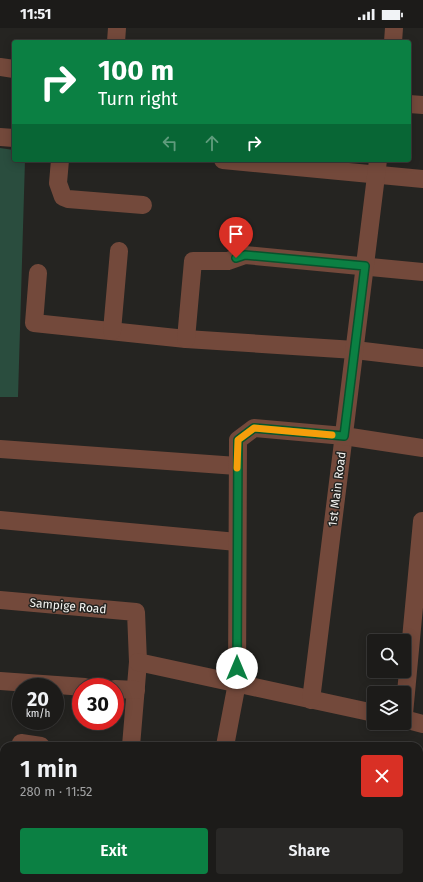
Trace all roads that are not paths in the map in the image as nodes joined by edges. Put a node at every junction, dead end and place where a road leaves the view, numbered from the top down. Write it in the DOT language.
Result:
graph roads {
  1 [pos="117,28"];
  2 [pos="394,28"];
  3 [pos="116,40"];
  4 [pos="393,40"];
  5 [pos="0,67"];
  6 [pos="12,69"];
  7 [pos="411,104"];
  8 [pos="423,105"];
  9 [pos="0,137"];
  10 [pos="12,138"];
  11 [pos="60,162"];
  12 [pos="262,162"];
  13 [pos="377,168"];
  14 [pos="423,179"];
  15 [pos="143,205"];
  16 [pos="119,251"];
  17 [pos="365,266"];
  18 [pos="423,272"];
  19 [pos="38,273"];
  20 [pos="112,331"];
  21 [pos="186,339"];
  22 [pos="355,350"];
  23 [pos="423,358"];
  24 [pos="344,436"];
  25 [pos="423,448"];
  26 [pos="0,449"];
  27 [pos="237,466"];
  28 [pos="0,520"];
  29 [pos="422,522"];
  30 [pos="237,542"];
  31 [pos="0,600"];
  32 [pos="138,662"];
  33 [pos="0,681"];
  34 [pos="237,683"];
  35 [pos="72,686"];
  36 [pos="407,686"];
  37 [pos="124,689"];
  38 [pos="136,690"];
  39 [pos="311,700"];
  40 [pos="367,712"];
  41 [pos="411,721"];
  42 [pos="423,724"];
  43 [pos="131,742"];
  44 [pos="227,742"];
  1 -- 3 [label="street"];
  2 -- 4 [label="street"];
  5 -- 6 [label="street"];
  7 -- 8 [label="street"];
  9 -- 10 [label="street"];
  11 -- 15 [label="street"];
  12 -- 13 [label="street"];
  13 -- 14 [label="street"];
  13 -- 17 [label="street, 1st Main Road"];
  16 -- 20 [label="street"];
  17 -- 18 [label="street"];
  17 -- 21 [label="street"];
  17 -- 22 [label="street, 1st Main Road"];
  19 -- 20 [label="street"];
  20 -- 21 [label="street"];
  21 -- 22 [label="street"];
  22 -- 23 [label="street"];
  22 -- 24 [label="street, 1st Main Road"];
  24 -- 25 [label="street"];
  24 -- 27 [label="street"];
  24 -- 39 [label="street, 1st Main Road"];
  26 -- 27 [label="street"];
  27 -- 30 [label="street"];
  28 -- 30 [label="street"];
  29 -- 36 [label="street"];
  30 -- 34 [label="street"];
  31 -- 32 [label="street, Sampige Road"];
  32 -- 34 [label="street"];
  32 -- 38 [label="street"];
  33 -- 35 [label="street"];
  34 -- 39 [label="street"];
  34 -- 44 [label="street"];
  37 -- 38 [label="street"];
  38 -- 43 [label="street"];
  39 -- 40 [label="street"];
  41 -- 42 [label="street"];
}
